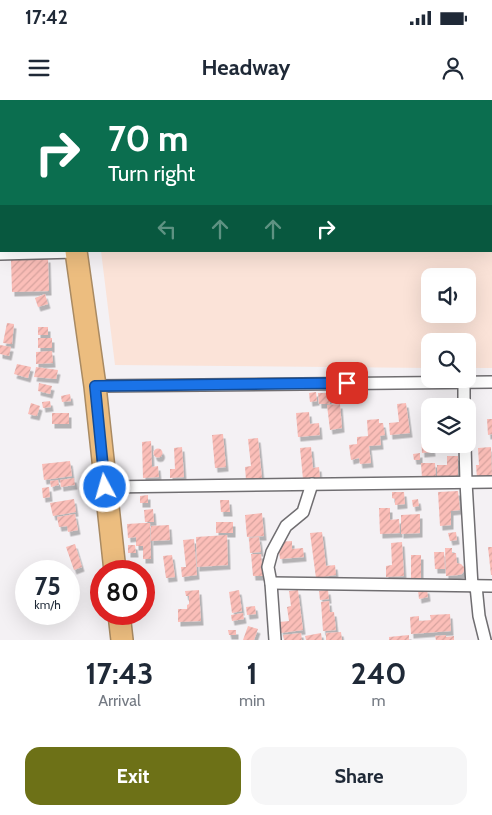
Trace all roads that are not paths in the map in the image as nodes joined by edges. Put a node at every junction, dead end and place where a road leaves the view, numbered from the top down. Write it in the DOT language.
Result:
graph roads {
  1 [pos="76,252"];
  2 [pos="0,254"];
  3 [pos="421,382"];
  4 [pos="476,382"];
  5 [pos="492,382"];
  6 [pos="95,386"];
  7 [pos="465,453"];
  8 [pos="466,482"];
  9 [pos="492,482"];
  10 [pos="312,484"];
  11 [pos="105,487"];
  12 [pos="114,560"];
  13 [pos="271,583"];
  14 [pos="474,586"];
  15 [pos="492,586"];
  16 [pos="120,625"];
  17 [pos="122,640"];
  18 [pos="275,640"];
  19 [pos="485,640"];
  1 -- 2 [label="street"];
  1 -- 6 [label="highway"];
  3 -- 6 [label="street"];
  4 -- 5 [label="street"];
  6 -- 11 [label="highway"];
  7 -- 8 [label="street"];
  8 -- 9 [label="street"];
  8 -- 10 [label="street"];
  8 -- 14 [label="street"];
  10 -- 11 [label="street"];
  10 -- 13 [label="street"];
  11 -- 12 [label="highway"];
  13 -- 14 [label="street"];
  13 -- 18 [label="street"];
  14 -- 15 [label="street"];
  14 -- 19 [label="street"];
  16 -- 17 [label="highway"];
}
